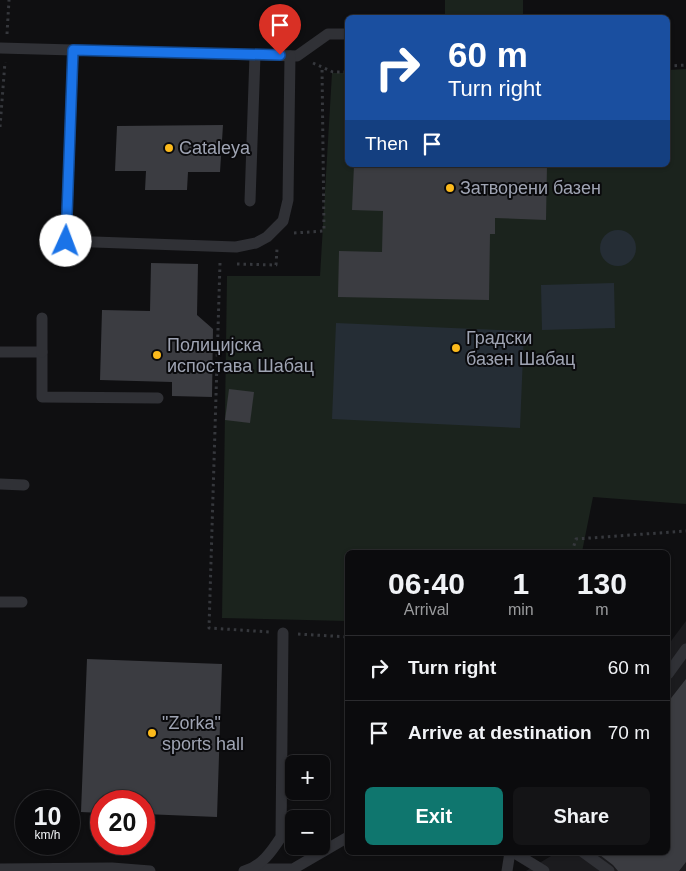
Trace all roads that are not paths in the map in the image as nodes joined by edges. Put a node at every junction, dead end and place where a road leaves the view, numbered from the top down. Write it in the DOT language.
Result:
graph roads {
  1 [pos="345,34"];
  2 [pos="3,48"];
  3 [pos="73,50"];
  4 [pos="255,55"];
  5 [pos="294,56"];
  6 [pos="250,201"];
  7 [pos="42,318"];
  8 [pos="0,352"];
  9 [pos="42,352"];
  10 [pos="158,398"];
  11 [pos="0,484"];
  12 [pos="24,485"];
  13 [pos="0,602"];
  14 [pos="22,602"];
  15 [pos="283,633"];
  16 [pos="686,649"];
  17 [pos="670,671"];
  18 [pos="345,839"];
  19 [pos="511,855"];
  20 [pos="517,855"];
  21 [pos="587,855"];
  22 [pos="0,869"];
  23 [pos="26,870"];
  24 [pos="112,870"];
  25 [pos="247,870"];
  26 [pos="150,871"];
  27 [pos="507,871"];
  28 [pos="544,871"];
  29 [pos="609,871"];
  1 -- 5 [label="lane"];
  2 -- 3 [label="lane"];
  3 -- 4 [label="lane"];
  3 -- 5 [label="lane"];
  4 -- 5 [label="lane"];
  4 -- 6 [label="lane"];
  7 -- 9 [label="lane"];
  8 -- 9 [label="lane"];
  9 -- 10 [label="lane"];
  11 -- 12 [label="lane"];
  13 -- 14 [label="lane"];
  15 -- 25 [label="lane"];
  16 -- 17 [label="lane"];
  18 -- 25 [label="lane"];
  19 -- 27 [label="lane"];
  20 -- 28 [label="lane"];
  21 -- 29 [label="lane"];
  22 -- 23 [label="lane"];
  23 -- 24 [label="lane"];
  24 -- 26 [label="lane"];
}
